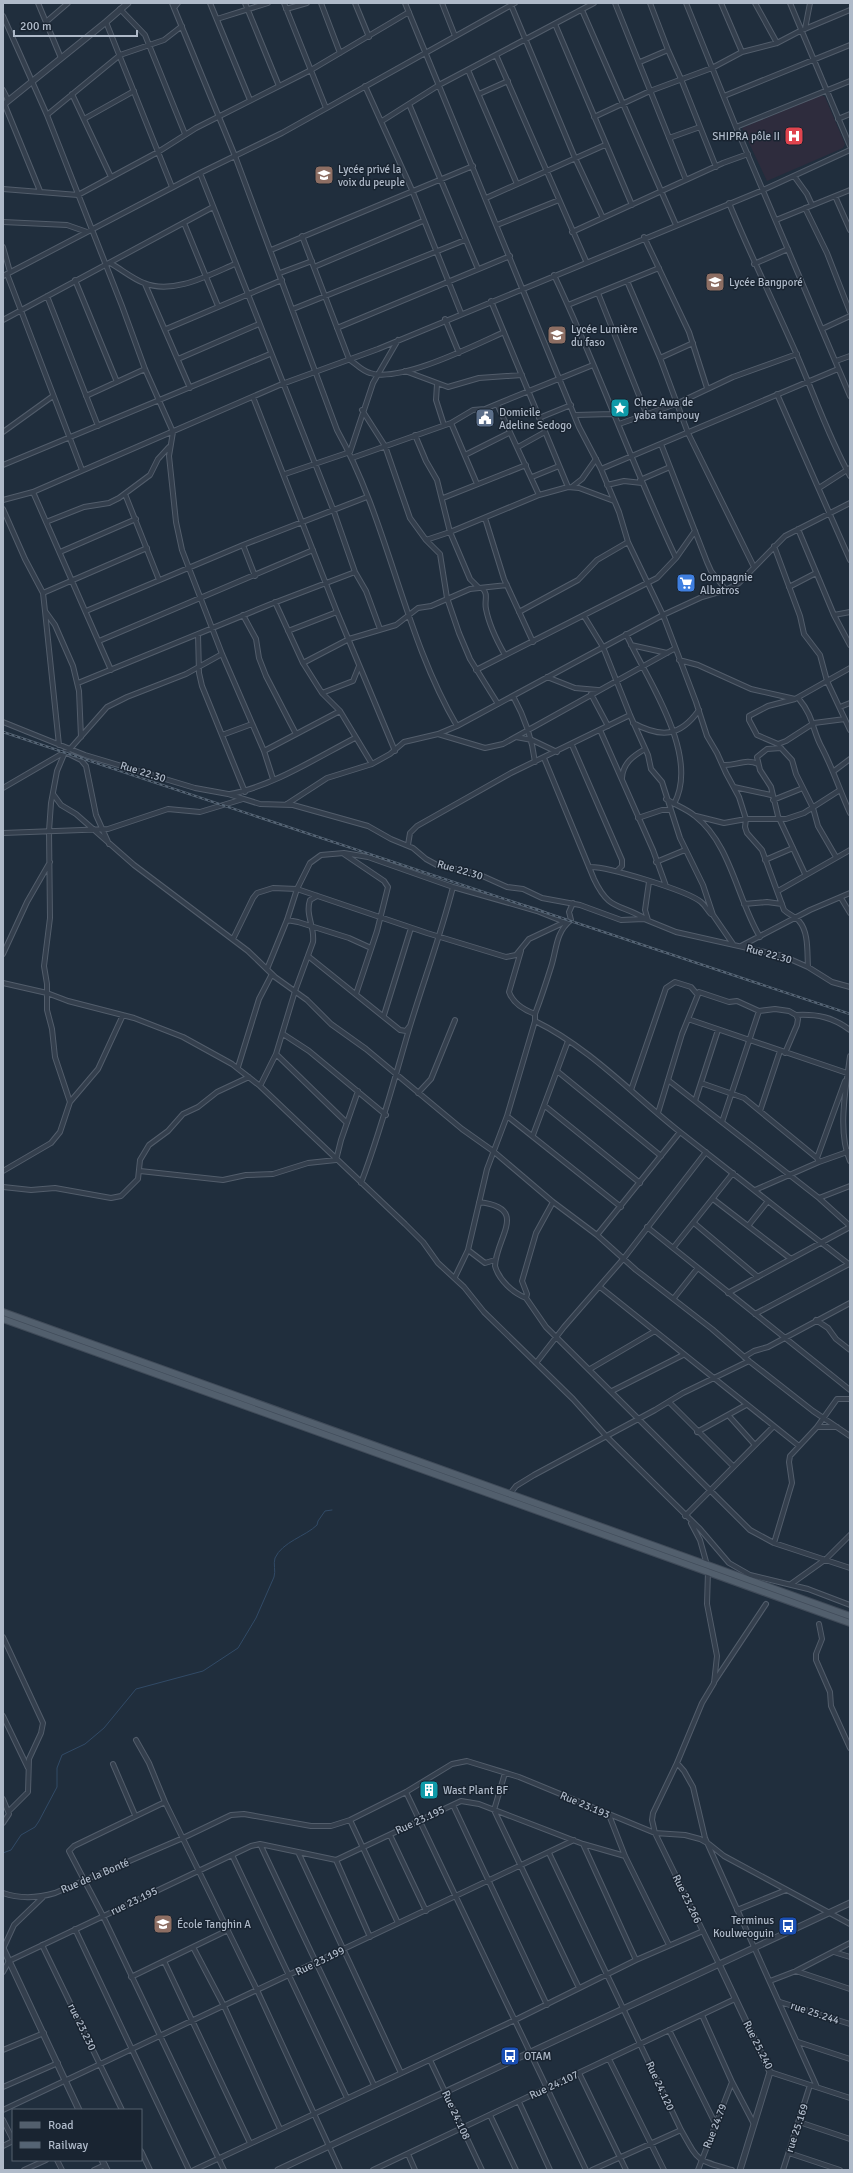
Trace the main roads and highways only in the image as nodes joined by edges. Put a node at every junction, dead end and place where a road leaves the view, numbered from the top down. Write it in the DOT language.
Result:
graph roads {
  1 [pos="3,1312"];
  2 [pos="3,1319"];
  3 [pos="850,1616"];
  4 [pos="850,1623"];
  1 -- 3 [label="main road"];
  2 -- 4 [label="main road"];
}
